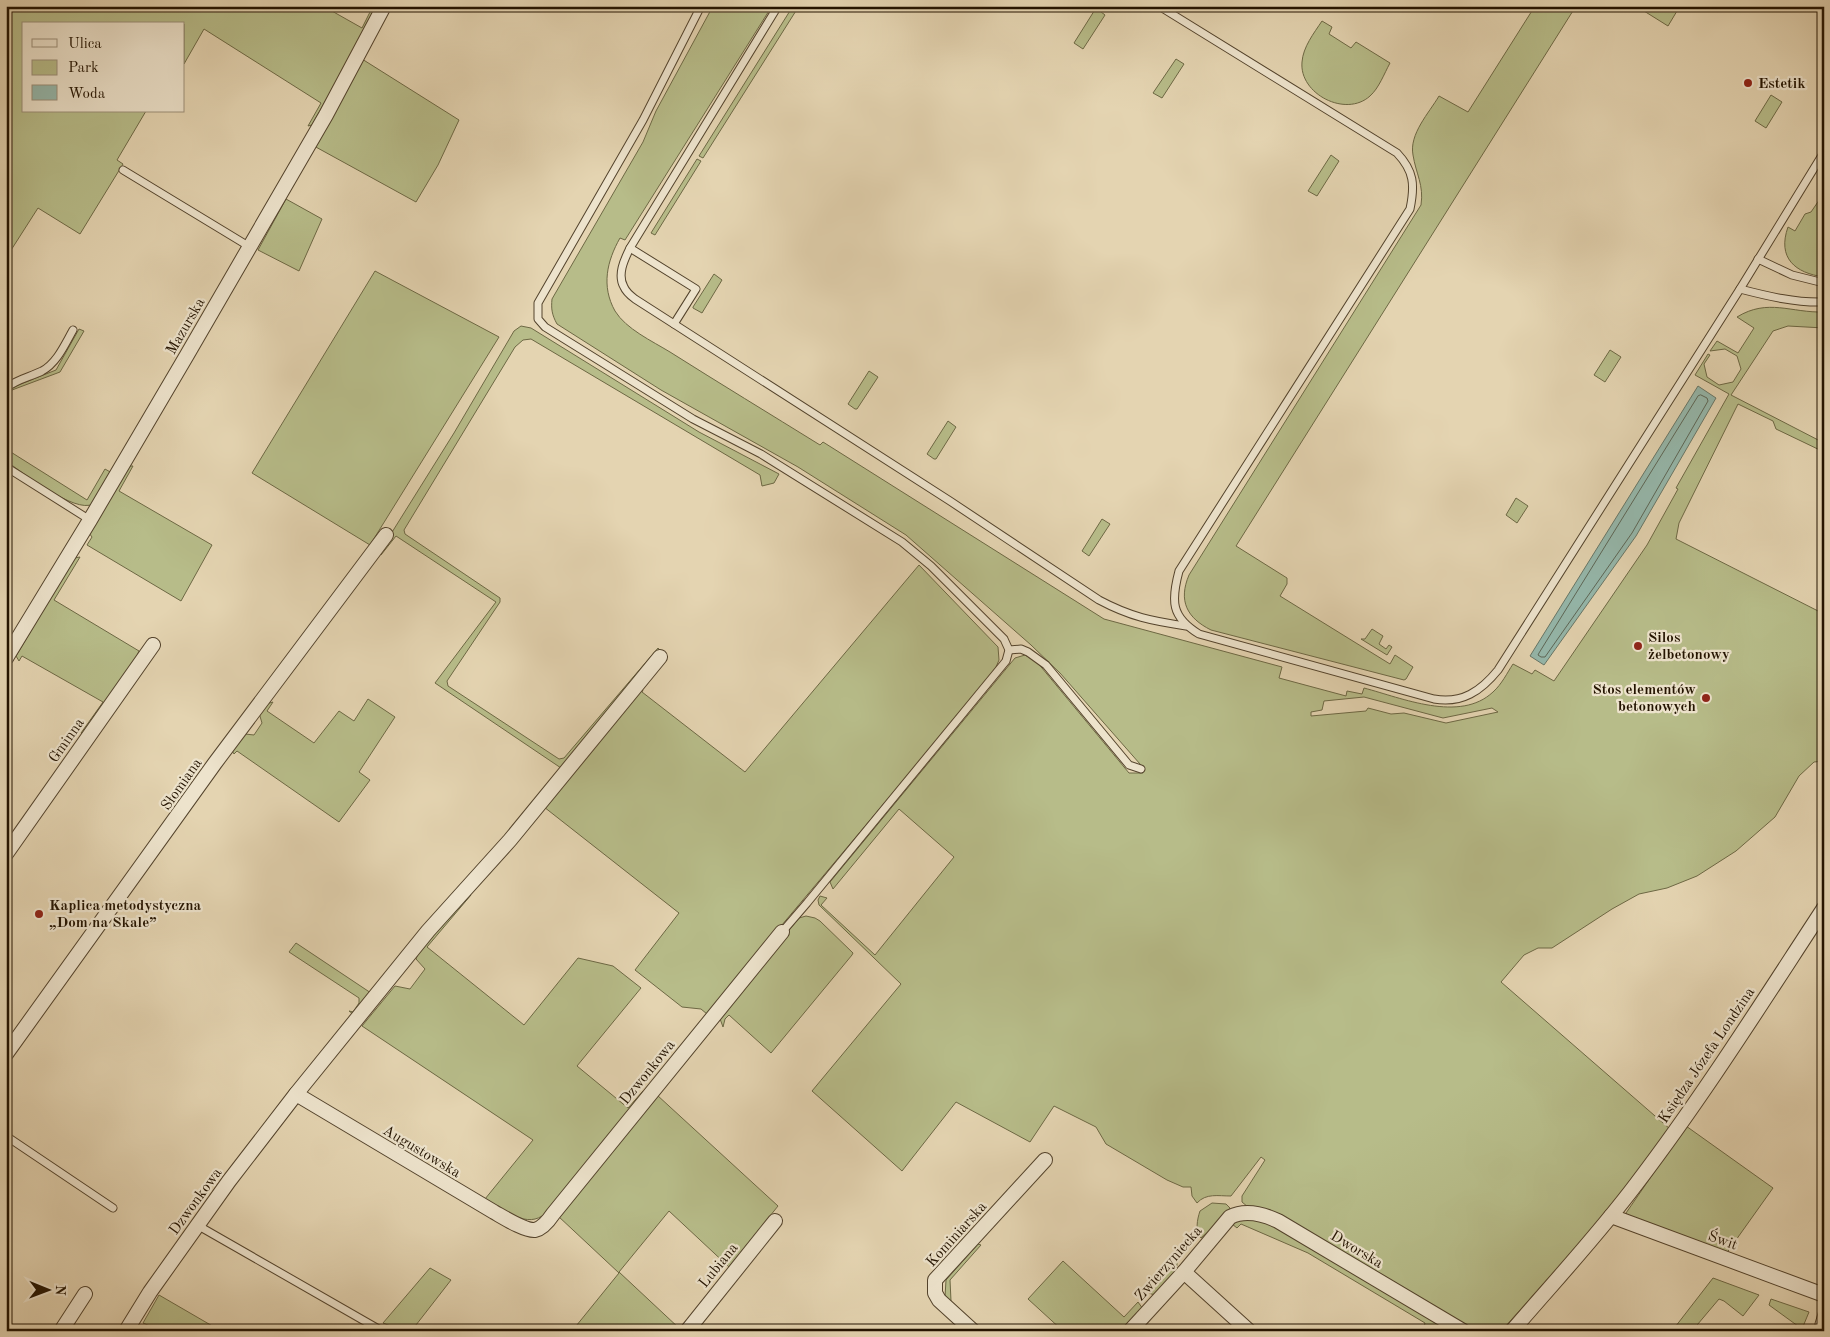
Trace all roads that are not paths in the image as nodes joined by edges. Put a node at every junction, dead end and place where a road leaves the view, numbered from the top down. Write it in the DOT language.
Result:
graph roads {
  1 [pos="384,6"];
  2 [pos="701,6"];
  3 [pos="778,6"];
  4 [pos="1159,6"];
  5 [pos="1824,152"];
  6 [pos="123,170"];
  7 [pos="250,247"];
  8 [pos="630,248"];
  9 [pos="1758,259"];
  10 [pos="1824,283"];
  11 [pos="1740,289"];
  12 [pos="1824,302"];
  13 [pos="674,324"];
  14 [pos="73,330"];
  15 [pos="6,388"];
  16 [pos="6,467"];
  17 [pos="90,520"];
  18 [pos="386,535"];
  19 [pos="1186,626"];
  20 [pos="153,645"];
  21 [pos="1009,650"];
  22 [pos="660,657"];
  23 [pos="6,658"];
  24 [pos="1141,769"];
  25 [pos="6,854"];
  26 [pos="1824,908"];
  27 [pos="782,932"];
  28 [pos="6,1054"];
  29 [pos="296,1094"];
  30 [pos="6,1136"];
  31 [pos="1044,1160"];
  32 [pos="113,1208"];
  33 [pos="1611,1216"];
  34 [pos="1230,1217"];
  35 [pos="775,1221"];
  36 [pos="197,1225"];
  37 [pos="534,1230"];
  38 [pos="1184,1272"];
  39 [pos="85,1294"];
  40 [pos="1824,1295"];
  41 [pos="1824,1308"];
  42 [pos="1456,1329"];
  43 [pos="61,1331"];
  44 [pos="126,1331"];
  45 [pos="382,1331"];
  46 [pos="687,1331"];
  47 [pos="973,1331"];
  48 [pos="1130,1331"];
  49 [pos="1249,1331"];
  50 [pos="1512,1331"];
  51 [pos="1819,1331"];
  1 -- 7 [label="street, Mazurska"];
  2 -- 21 [label="lane"];
  3 -- 8 [label="lane"];
  4 -- 19 [label="lane"];
  5 -- 9 [label="lane"];
  6 -- 7 [label="lane"];
  7 -- 17 [label="street, Mazurska"];
  8 -- 13 [label="lane"];
  8 -- 13 [label="lane"];
  9 -- 10 [label="lane"];
  9 -- 11 [label="lane"];
  11 -- 12 [label="lane"];
  11 -- 19 [label="lane"];
  13 -- 19 [label="lane"];
  14 -- 15 [label="lane"];
  16 -- 17 [label="lane"];
  17 -- 23 [label="street, Mazurska"];
  18 -- 28 [label="street, Słomiana"];
  20 -- 25 [label="street, Gminna"];
  21 -- 24 [label="lane"];
  21 -- 27 [label="lane"];
  22 -- 29 [label="street, Dzwonkowa"];
  26 -- 33 [label="street, Księdza Józefa Londzina"];
  27 -- 37 [label="street, Dzwonkowa"];
  29 -- 36 [label="street, Dzwonkowa"];
  29 -- 37 [label="street, Augustowska"];
  30 -- 32 [label="lane"];
  31 -- 47 [label="street, Kominiarska"];
  33 -- 40 [label="street, Świt"];
  33 -- 50 [label="street"];
  34 -- 38 [label="street, Zwierzyniecka"];
  34 -- 42 [label="street, Dworska"];
  35 -- 46 [label="street, Lubiana"];
  36 -- 44 [label="street, Dzwonkowa"];
  36 -- 45 [label="lane"];
  38 -- 48 [label="street, Zwierzyniecka"];
  38 -- 49 [label="street"];
  39 -- 43 [label="street"];
  41 -- 51 [label="lane"];
}
